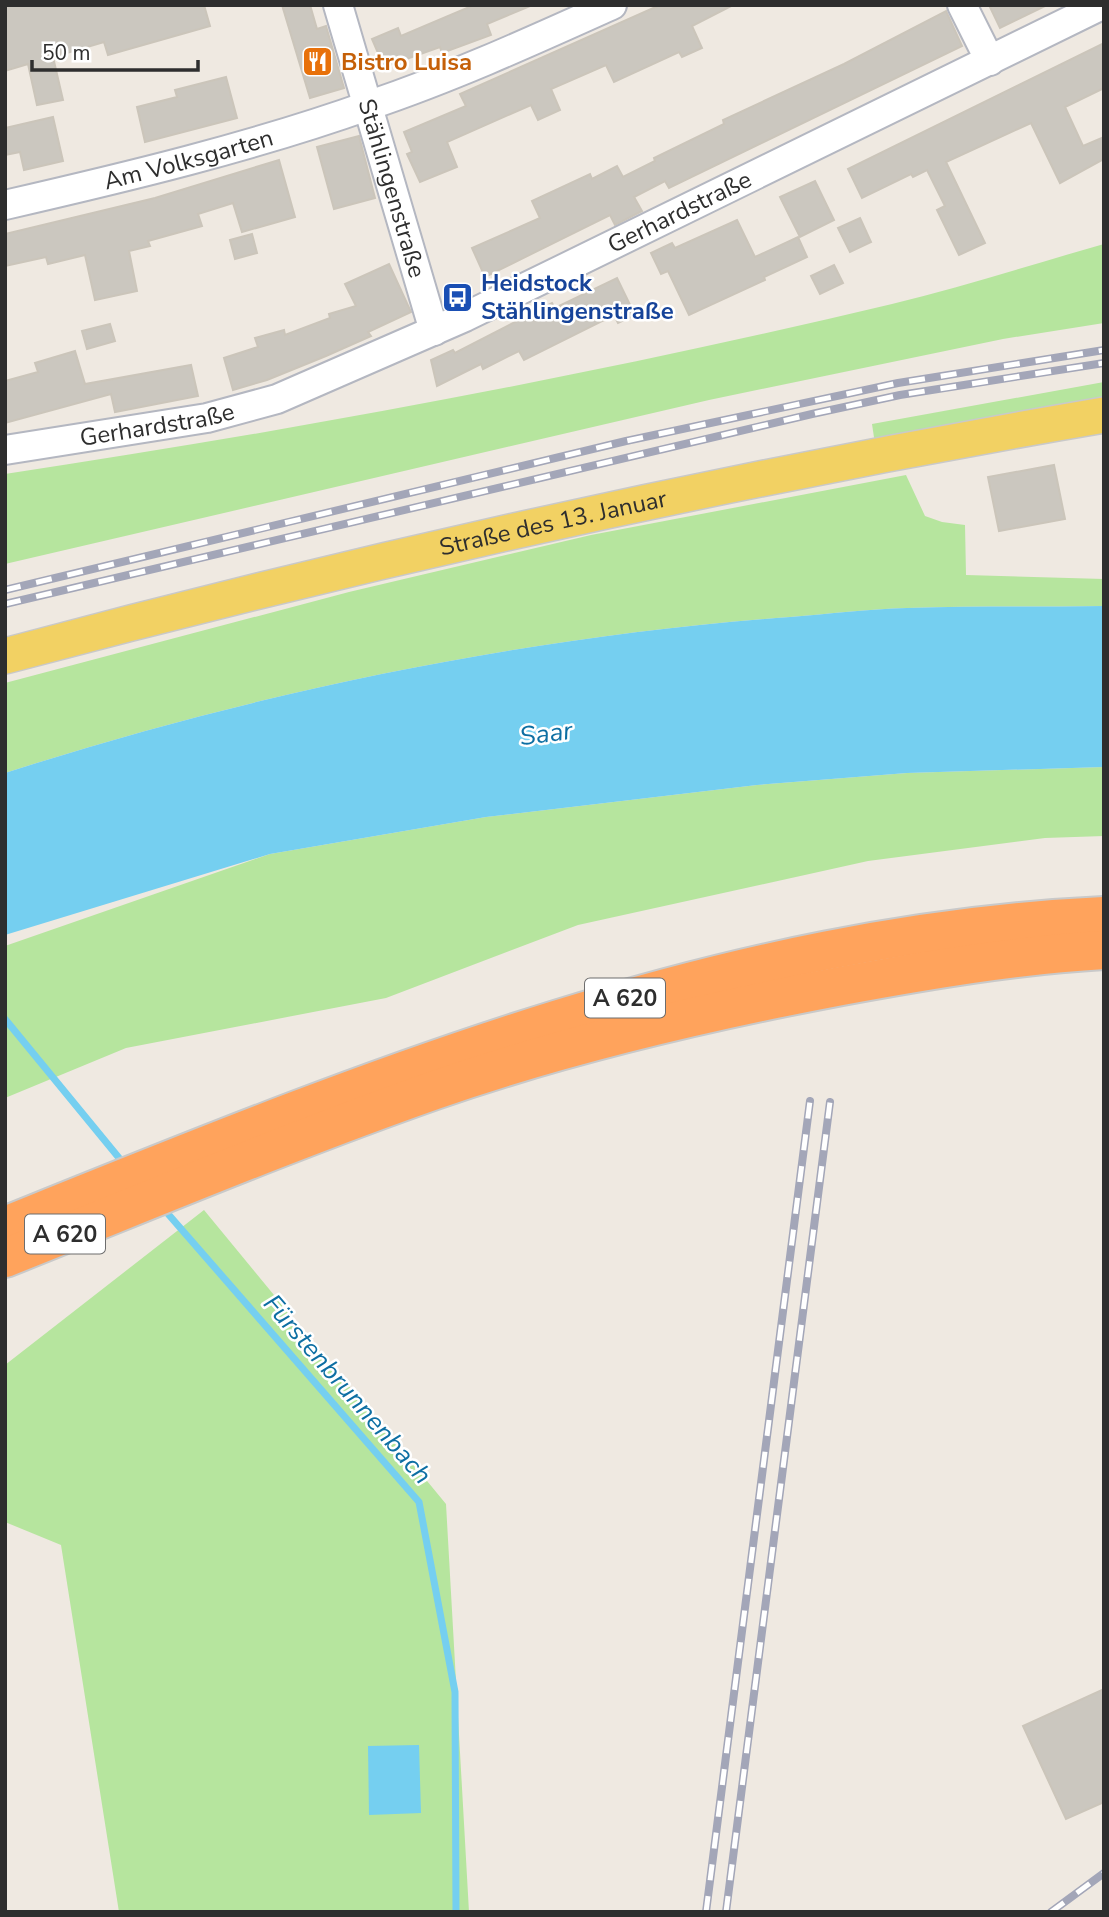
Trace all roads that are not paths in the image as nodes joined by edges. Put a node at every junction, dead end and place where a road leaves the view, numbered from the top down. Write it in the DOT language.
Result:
graph roads {
  1 [pos="338,5"];
  2 [pos="612,5"];
  3 [pos="962,5"];
  4 [pos="1102,5"];
  5 [pos="990,61"];
  6 [pos="369,106"];
  7 [pos="5,205"];
  8 [pos="434,331"];
  9 [pos="1104,415"];
  10 [pos="5,450"];
  11 [pos="5,656"];
  12 [pos="1104,916"];
  13 [pos="1104,950"];
  14 [pos="171,1175"];
  15 [pos="118,1197"];
  16 [pos="5,1226"];
  17 [pos="5,1258"];
  1 -- 6 [label="street, Stählingenstraße"];
  2 -- 6 [label="street, Am Volksgarten"];
  3 -- 5 [label="street"];
  4 -- 5 [label="street, Gerhardstraße"];
  5 -- 8 [label="street, Gerhardstraße"];
  6 -- 7 [label="street, Am Volksgarten"];
  6 -- 8 [label="street, Stählingenstraße"];
  8 -- 10 [label="street, Gerhardstraße"];
  9 -- 11 [label="main road, Straße des 13. Januar"];
  12 -- 14 [label="highway, A 620"];
  13 -- 14 [label="highway, A 620"];
  14 -- 15 [label="highway, A 620"];
  15 -- 16 [label="highway, A 620"];
  15 -- 17 [label="highway, A 620"];
}
